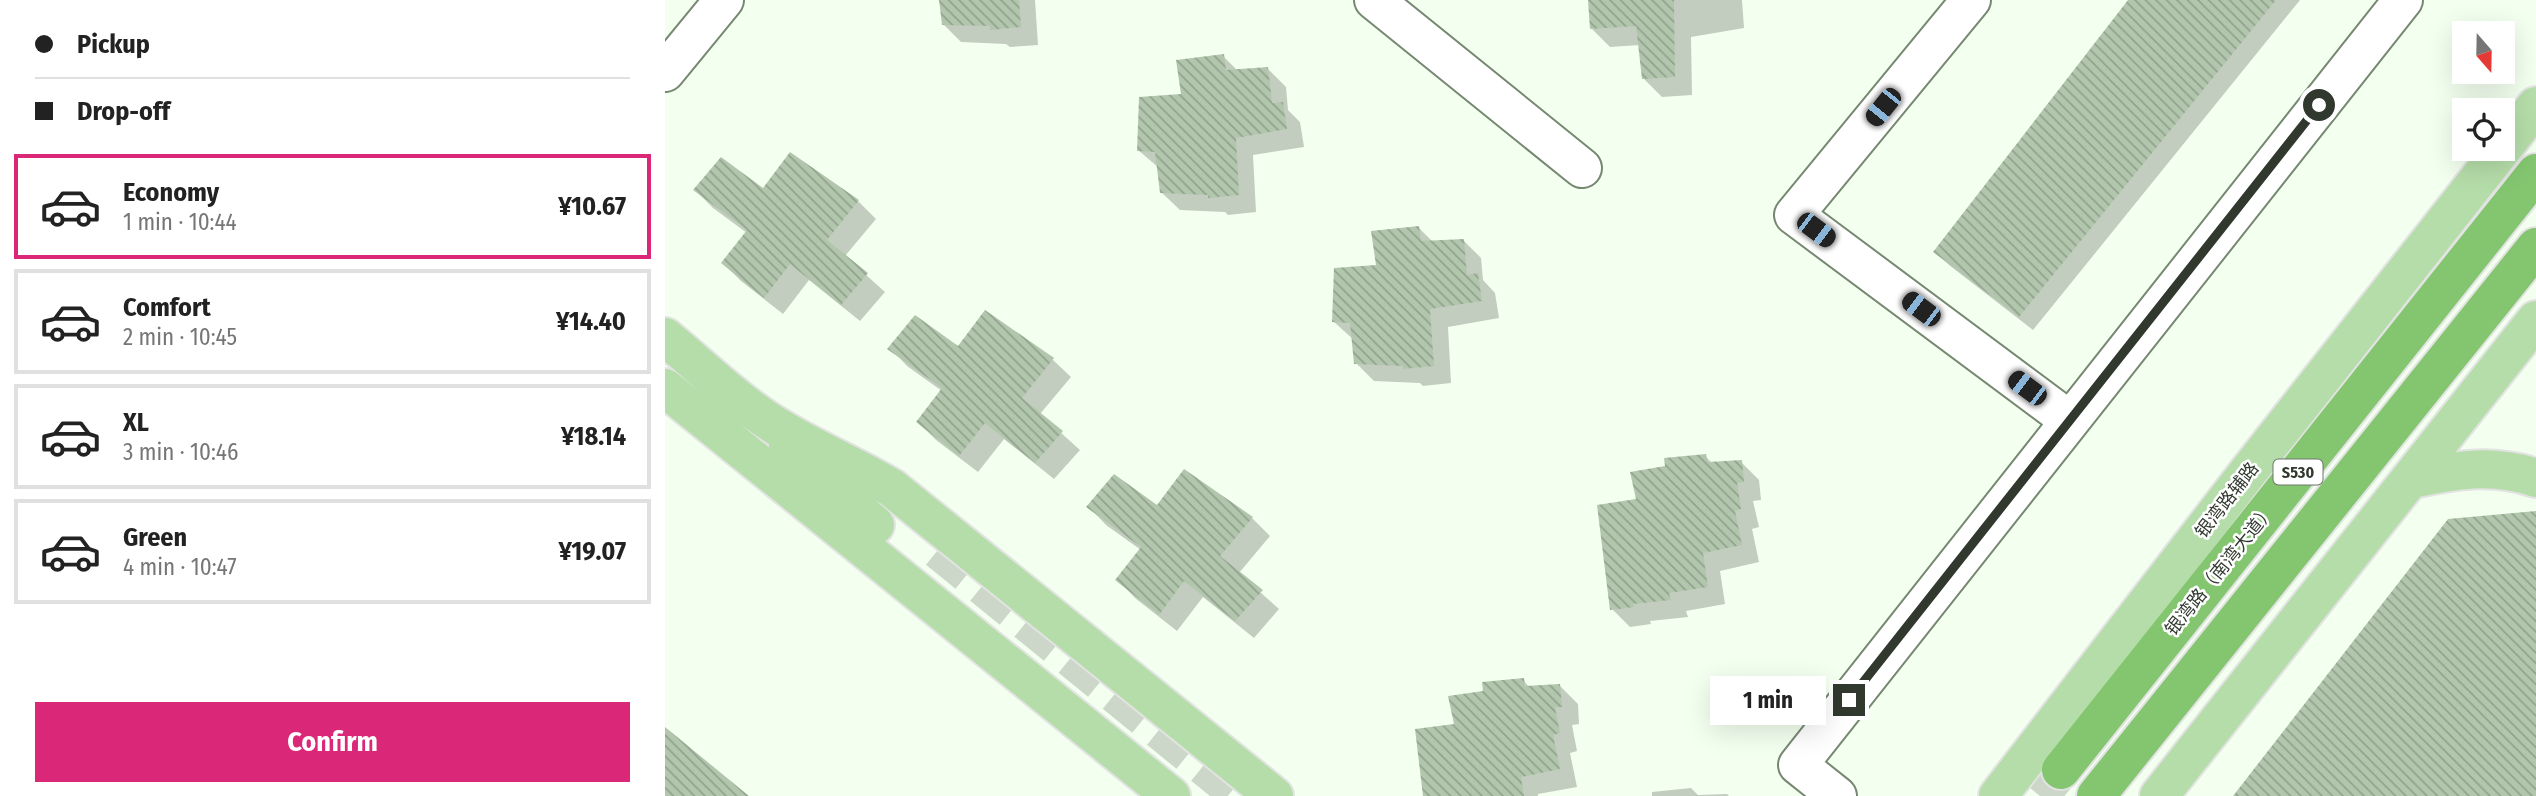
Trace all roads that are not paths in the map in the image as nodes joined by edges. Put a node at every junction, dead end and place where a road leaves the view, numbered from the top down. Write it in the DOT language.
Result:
graph roads {
  1 [pos="724,0"];
  2 [pos="1374,0"];
  3 [pos="1971,0"];
  4 [pos="2403,0"];
  5 [pos="665,72"];
  6 [pos="2536,106"];
  7 [pos="1582,168"];
  8 [pos="2536,173"];
  9 [pos="2536,247"];
  10 [pos="2536,320"];
  11 [pos="665,337"];
  12 [pos="665,388"];
  13 [pos="758,413"];
  14 [pos="2069,420"];
  15 [pos="2536,478"];
  16 [pos="2409,480"];
  17 [pos="2061,770"];
  18 [pos="1171,796"];
  19 [pos="1197,796"];
  20 [pos="1274,796"];
  21 [pos="1837,796"];
  22 [pos="1998,796"];
  23 [pos="2096,796"];
  24 [pos="2159,796"];
  1 -- 5 [label="street"];
  2 -- 7 [label="street"];
  3 -- 14 [label="street"];
  4 -- 14 [label="street"];
  6 -- 22 [label="main road, 银湾路辅路"];
  8 -- 17 [label="highway, 银湾路（南湾大道） / S530"];
  9 -- 23 [label="highway, S530"];
  10 -- 16 [label="main road"];
  11 -- 13 [label="main road"];
  12 -- 18 [label="main road"];
  13 -- 19 [label="main road"];
  13 -- 20 [label="main road"];
  14 -- 21 [label="street"];
  15 -- 16 [label="main road"];
  16 -- 24 [label="main road"];
}
